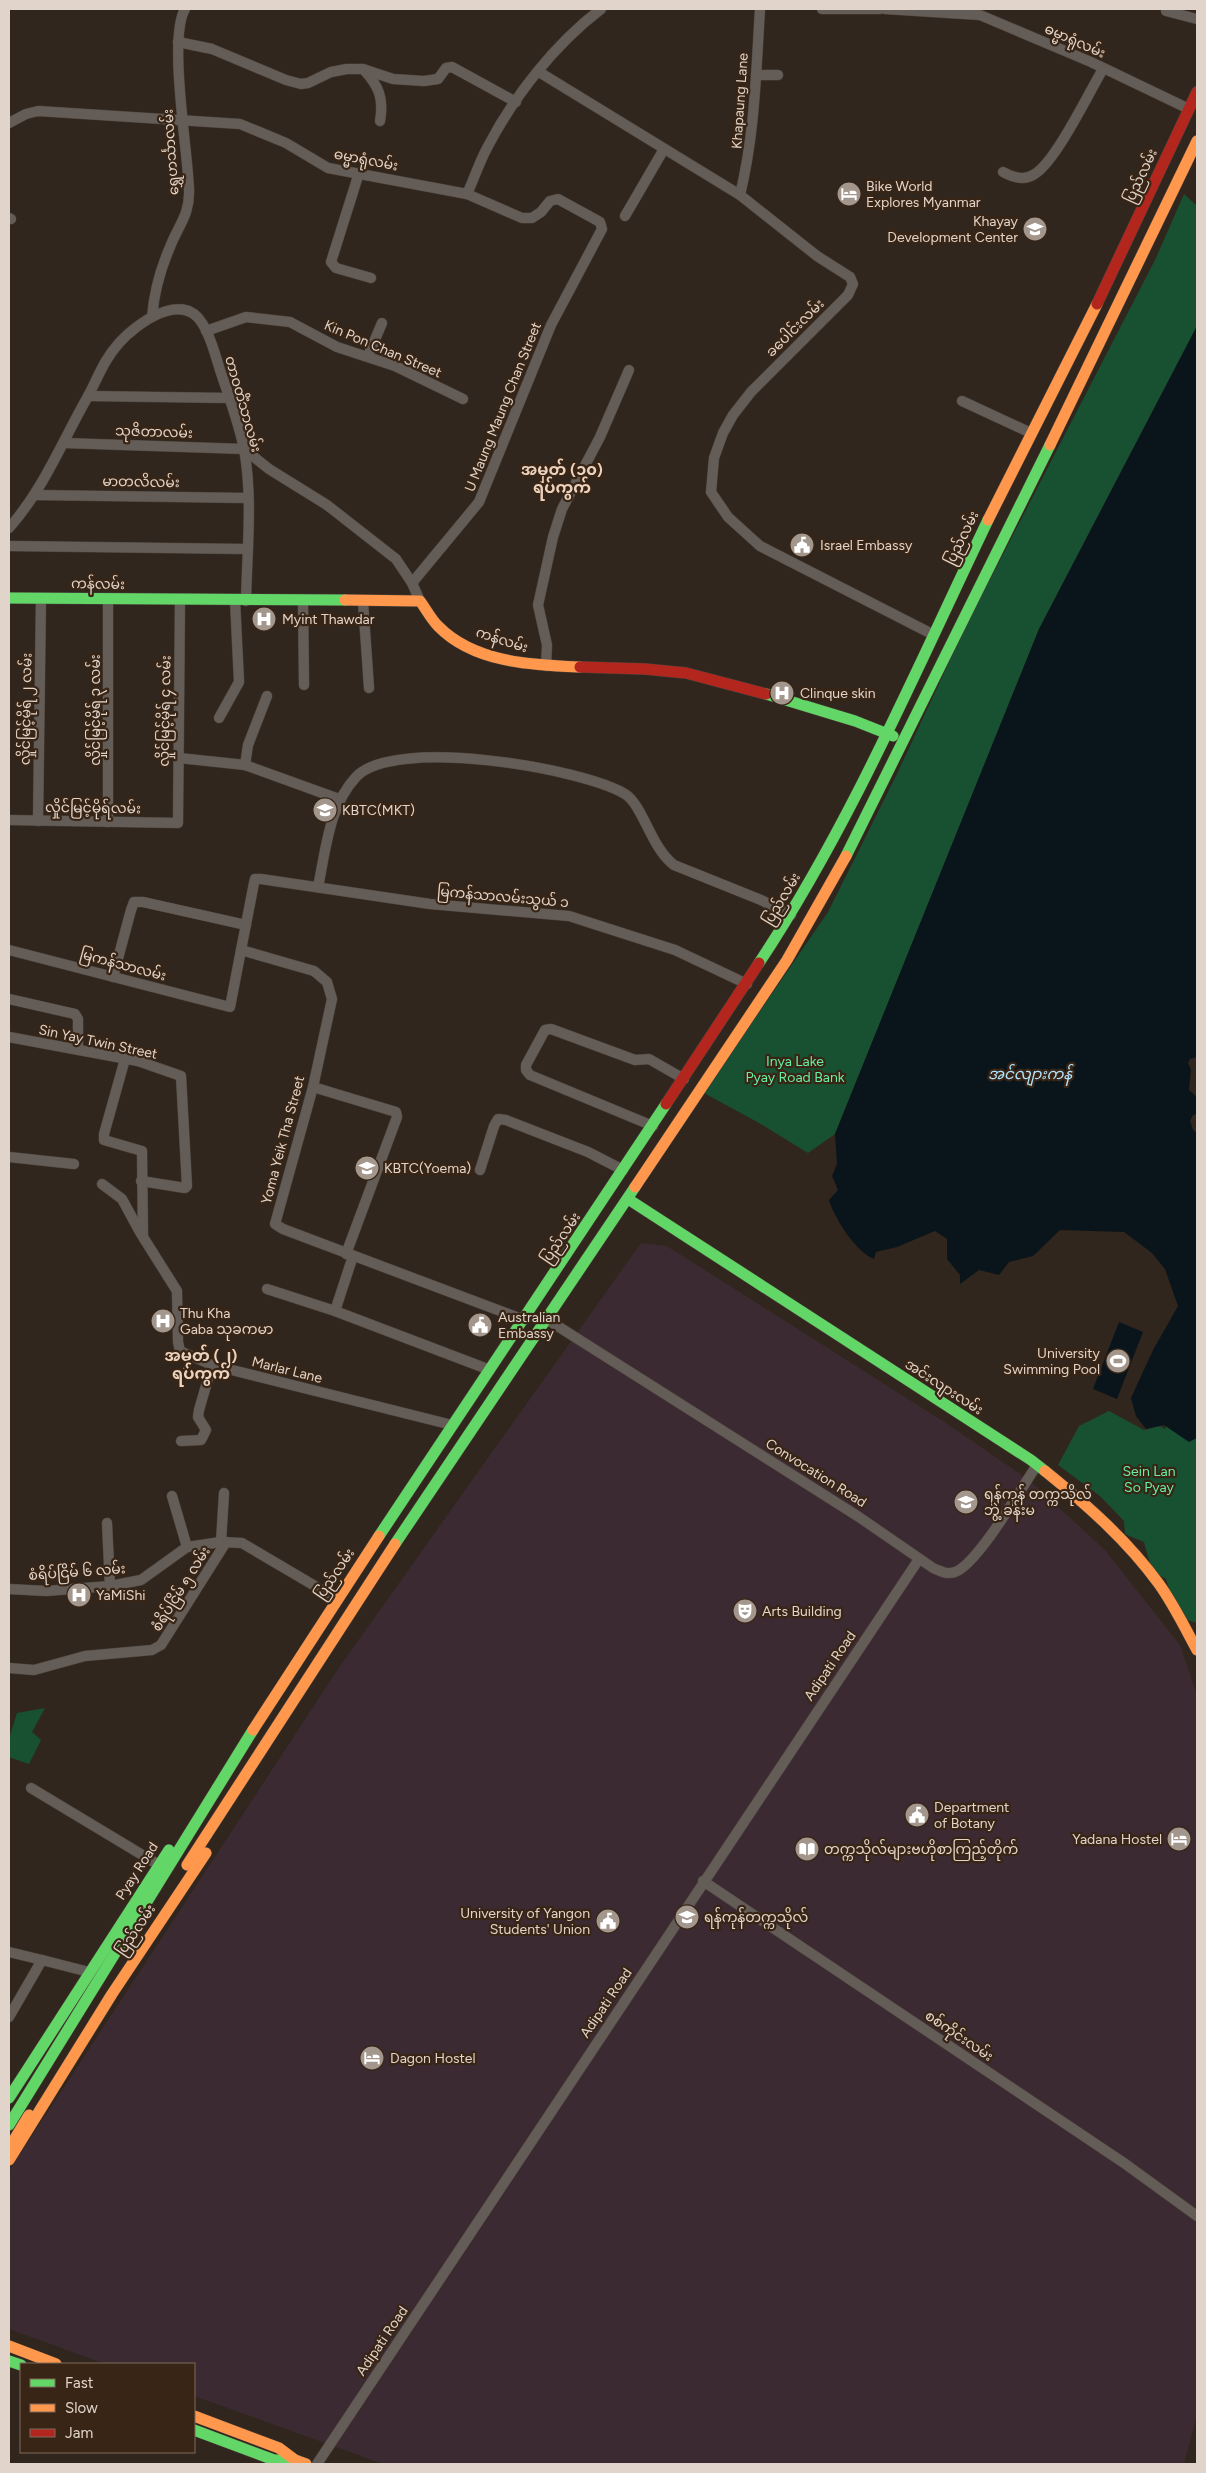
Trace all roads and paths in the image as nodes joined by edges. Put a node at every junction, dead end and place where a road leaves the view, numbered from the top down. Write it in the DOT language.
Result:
graph roads {
  1 [pos="186,9"];
  2 [pos="601,9"];
  3 [pos="760,9"];
  4 [pos="822,9"];
  5 [pos="880,9"];
  6 [pos="885,9"];
  7 [pos="1166,11"];
  8 [pos="1197,19"];
  9 [pos="178,42"];
  10 [pos="1103,68"];
  11 [pos="364,69"];
  12 [pos="539,72"];
  13 [pos="756,75"];
  14 [pos="778,76"];
  15 [pos="1197,92"];
  16 [pos="516,102"];
  17 [pos="1193,111"];
  18 [pos="182,120"];
  19 [pos="380,121"];
  20 [pos="9,123"];
  21 [pos="1174,140"];
  22 [pos="1195,145"];
  23 [pos="664,149"];
  24 [pos="1003,172"];
  25 [pos="359,173"];
  26 [pos="468,194"];
  27 [pos="740,195"];
  28 [pos="625,216"];
  29 [pos="602,229"];
  30 [pos="371,278"];
  31 [pos="152,317"];
  32 [pos="382,323"];
  33 [pos="206,331"];
  34 [pos="1075,348"];
  35 [pos="368,356"];
  36 [pos="1094,357"];
  37 [pos="629,370"];
  38 [pos="88,396"];
  39 [pos="229,398"];
  40 [pos="463,399"];
  41 [pos="962,401"];
  42 [pos="1031,432"];
  43 [pos="64,444"];
  44 [pos="244,449"];
  45 [pos="34,494"];
  46 [pos="248,498"];
  47 [pos="9,528"];
  48 [pos="9,546"];
  49 [pos="247,549"];
  50 [pos="412,583"];
  51 [pos="9,598"];
  52 [pos="41,598"];
  53 [pos="108,599"];
  54 [pos="180,600"];
  55 [pos="241,601"];
  56 [pos="303,601"];
  57 [pos="420,601"];
  58 [pos="363,602"];
  59 [pos="932,634"];
  60 [pos="546,666"];
  61 [pos="304,685"];
  62 [pos="369,688"];
  63 [pos="267,696"];
  64 [pos="219,718"];
  65 [pos="885,732"];
  66 [pos="903,741"];
  67 [pos="874,756"];
  68 [pos="179,758"];
  69 [pos="245,765"];
  70 [pos="891,765"];
  71 [pos="339,799"];
  72 [pos="9,820"];
  73 [pos="38,821"];
  74 [pos="108,822"];
  75 [pos="178,823"];
  76 [pos="318,887"];
  77 [pos="791,916"];
  78 [pos="246,925"];
  79 [pos="9,950"];
  80 [pos="241,950"];
  81 [pos="113,977"];
  82 [pos="747,984"];
  83 [pos="9,1000"];
  84 [pos="727,1014"];
  85 [pos="744,1025"];
  86 [pos="9,1037"];
  87 [pos="78,1049"];
  88 [pos="124,1059"];
  89 [pos="684,1079"];
  90 [pos="313,1087"];
  91 [pos="653,1126"];
  92 [pos="9,1157"];
  93 [pos="74,1164"];
  94 [pos="480,1170"];
  95 [pos="623,1170"];
  96 [pos="142,1181"];
  97 [pos="102,1184"];
  98 [pos="628,1199"];
  99 [pos="598,1209"];
  100 [pos="143,1237"];
  101 [pos="350,1255"];
  102 [pos="267,1289"];
  103 [pos="335,1311"];
  104 [pos="524,1320"];
  105 [pos="548,1320"];
  106 [pos="212,1365"];
  107 [pos="490,1370"];
  108 [pos="452,1425"];
  109 [pos="181,1441"];
  110 [pos="1037,1465"];
  111 [pos="224,1493"];
  112 [pos="172,1496"];
  113 [pos="108,1523"];
  114 [pos="223,1542"];
  115 [pos="187,1547"];
  116 [pos="919,1558"];
  117 [pos="110,1586"];
  118 [pos="9,1589"];
  119 [pos="336,1599"];
  120 [pos="1197,1650"];
  121 [pos="293,1666"];
  122 [pos="9,1668"];
  123 [pos="299,1690"];
  124 [pos="31,1788"];
  125 [pos="159,1865"];
  126 [pos="703,1881"];
  127 [pos="9,1952"];
  128 [pos="42,1960"];
  129 [pos="89,1972"];
  130 [pos="9,2018"];
  131 [pos="9,2098"];
  132 [pos="9,2125"];
  133 [pos="9,2148"];
  134 [pos="9,2160"];
  135 [pos="1197,2216"];
  136 [pos="9,2346"];
  137 [pos="53,2363"];
  138 [pos="195,2416"];
  139 [pos="195,2430"];
  140 [pos="295,2460"];
  141 [pos="306,2464"];
  142 [pos="317,2464"];
  1 -- 9 [label="street, ရွှေဟင်္သာလမ်း"];
  2 -- 12 [label="street"];
  3 -- 13 [label="street, Khapaung Lane"];
  4 -- 5 [label="street"];
  6 -- 10 [label="street, ဓမ္မာရုံလမ်း"];
  7 -- 8 [label="street"];
  9 -- 11 [label="street"];
  9 -- 18 [label="street, ရွှေဟင်္သာလမ်း"];
  10 -- 17 [label="street, ဓမ္မာရုံလမ်း"];
  10 -- 24 [label="street"];
  11 -- 16 [label="street"];
  11 -- 19 [label="street"];
  12 -- 16 [label="street"];
  12 -- 23 [label="street, ခပေါင်းလမ်း"];
  13 -- 14 [label="street"];
  13 -- 27 [label="street, Khapaung Lane"];
  15 -- 17 [label="main road, ပြည်လမ်း"];
  16 -- 26 [label="street"];
  17 -- 21 [label="main road, ပြည်လမ်း"];
  18 -- 20 [label="street, ဓမ္မာရုံလမ်း"];
  18 -- 25 [label="street, ဓမ္မာရုံလမ်း"];
  18 -- 31 [label="street, ရွှေဟင်္သာလမ်း"];
  21 -- 22 [label="main road"];
  21 -- 34 [label="main road, ပြည်လမ်း"];
  22 -- 36 [label="main road, ပြည်လမ်း"];
  23 -- 27 [label="street, ခပေါင်းလမ်း"];
  23 -- 28 [label="street"];
  25 -- 26 [label="street, ဓမ္မာရုံလမ်း"];
  25 -- 30 [label="street"];
  26 -- 29 [label="street, ဓမ္မာရုံလမ်း"];
  27 -- 59 [label="street, ခပေါင်းလမ်း"];
  29 -- 50 [label="street, U Maung Maung Chan Street"];
  31 -- 33 [label="street, တာဝတိံသာလမ်း"];
  31 -- 38 [label="street"];
  32 -- 35 [label="street"];
  33 -- 35 [label="street, Kin Pon Chan Street"];
  33 -- 39 [label="street, တာဝတိံသာလမ်း"];
  34 -- 36 [label="main road"];
  34 -- 42 [label="main road, ပြည်လမ်း"];
  35 -- 40 [label="street, Kin Pon Chan Street"];
  36 -- 66 [label="main road, ပြည်လမ်း"];
  37 -- 60 [label="street"];
  38 -- 39 [label="street"];
  38 -- 43 [label="street"];
  39 -- 44 [label="street, တာဝတိံသာလမ်း"];
  41 -- 42 [label="street"];
  42 -- 59 [label="main road, ပြည်လမ်း"];
  43 -- 44 [label="street, သုဇိတာလမ်း"];
  43 -- 45 [label="street"];
  44 -- 46 [label="street, တာဝတိံသာလမ်း"];
  44 -- 50 [label="street"];
  45 -- 46 [label="street, မာတလိလမ်း"];
  45 -- 47 [label="street"];
  46 -- 49 [label="street, တာဝတိံသာလမ်း"];
  48 -- 49 [label="street"];
  49 -- 55 [label="street, တာဝတိံသာလမ်း"];
  50 -- 57 [label="street"];
  51 -- 52 [label="main road, ကန်လမ်း"];
  52 -- 53 [label="main road, ကန်လမ်း"];
  52 -- 73 [label="street, လှိုင်မြင့်မိုရ် ၂ လမ်း"];
  53 -- 54 [label="main road, ကန်လမ်း"];
  53 -- 74 [label="street, လှိုင်မြင့်မိုရ် ၃ လမ်း"];
  54 -- 55 [label="main road, ကန်လမ်း"];
  54 -- 68 [label="street, လှိုင်မြင့်မိုရ် ၄ လမ်း"];
  55 -- 56 [label="main road, ကန်လမ်း"];
  55 -- 64 [label="street, တာဝတိံသာလမ်း"];
  56 -- 58 [label="main road, ကန်လမ်း"];
  56 -- 61 [label="street"];
  57 -- 58 [label="main road, ကန်လမ်း"];
  57 -- 60 [label="main road, ကန်လမ်း"];
  58 -- 62 [label="street"];
  59 -- 65 [label="main road, ပြည်လမ်း"];
  60 -- 65 [label="main road, ကန်လမ်း"];
  63 -- 69 [label="street"];
  65 -- 66 [label="main road, ကန်လမ်း"];
  65 -- 67 [label="main road, ပြည်လမ်း"];
  66 -- 70 [label="main road, ပြည်လမ်း"];
  67 -- 70 [label="main road"];
  67 -- 77 [label="main road, ပြည်လမ်း"];
  68 -- 69 [label="street"];
  68 -- 75 [label="street, လှိုင်မြင့်မိုရ် ၄ လမ်း"];
  69 -- 71 [label="street"];
  70 -- 85 [label="main road, ပြည်လမ်း"];
  71 -- 76 [label="street"];
  71 -- 77 [label="street"];
  72 -- 73 [label="street, လှိုင်မြင့်မိုရ်လမ်း"];
  73 -- 74 [label="street, လှိုင်မြင့်မိုရ်လမ်း"];
  74 -- 75 [label="street, လှိုင်မြင့်မိုရ်လမ်း"];
  76 -- 78 [label="street, မြကန်သာလမ်းသွယ် ၁"];
  76 -- 82 [label="street, မြကန်သာလမ်းသွယ် ၁"];
  77 -- 82 [label="main road, ပြည်လမ်း"];
  78 -- 80 [label="street"];
  78 -- 81 [label="street"];
  79 -- 81 [label="street, မြကန်သာလမ်း"];
  80 -- 81 [label="street, မြကန်သာလမ်း"];
  80 -- 90 [label="street, Yoma Yeik Tha Street"];
  82 -- 84 [label="main road, ပြည်လမ်း"];
  83 -- 87 [label="street"];
  84 -- 85 [label="main road"];
  84 -- 89 [label="main road, ပြည်လမ်း"];
  85 -- 98 [label="main road, ပြည်လမ်း"];
  86 -- 87 [label="street, Sin Yay Twin Street"];
  87 -- 88 [label="street, Sin Yay Twin Street"];
  88 -- 96 [label="street"];
  88 -- 96 [label="street, Sin Yay Twin Street"];
  89 -- 91 [label="main road, ပြည်လမ်း"];
  89 -- 91 [label="street"];
  90 -- 101 [label="street, Yoma Yeik Tha Street"];
  90 -- 101 [label="street"];
  91 -- 95 [label="main road, ပြည်လမ်း"];
  92 -- 93 [label="street"];
  94 -- 95 [label="street"];
  95 -- 98 [label="main road"];
  95 -- 99 [label="main road, ပြည်လမ်း"];
  96 -- 100 [label="street"];
  97 -- 100 [label="street, Marlar Lane"];
  98 -- 99 [label="main road"];
  98 -- 105 [label="main road, ပြည်လမ်း"];
  98 -- 110 [label="main road, အင်းလျားလမ်း"];
  99 -- 104 [label="main road, ပြည်လမ်း"];
  100 -- 106 [label="street, Marlar Lane"];
  101 -- 103 [label="street"];
  101 -- 104 [label="street, Yoma Yeik Tha Street"];
  102 -- 103 [label="street"];
  103 -- 107 [label="street"];
  104 -- 107 [label="main road, ပြည်လမ်း"];
  105 -- 116 [label="street, Convocation Road"];
  105 -- 123 [label="main road, ပြည်လမ်း"];
  106 -- 108 [label="street, Marlar Lane"];
  106 -- 109 [label="street"];
  107 -- 108 [label="main road, ပြည်လမ်း"];
  108 -- 119 [label="main road, ပြည်လမ်း"];
  110 -- 116 [label="street, Convocation Road"];
  110 -- 120 [label="main road, အင်းလျားလမ်း"];
  111 -- 114 [label="street"];
  112 -- 115 [label="street"];
  113 -- 117 [label="street"];
  114 -- 115 [label="street, စံရိပ်ငြိမ် ၆ လမ်း"];
  114 -- 119 [label="street, စံရိပ်ငြိမ် ၆ လမ်း"];
  114 -- 122 [label="street, စံရိပ်ငြိမ် ၅ လမ်း"];
  115 -- 117 [label="street, စံရိပ်ငြိမ် ၆ လမ်း"];
  116 -- 126 [label="street, Adipati Road"];
  117 -- 118 [label="street, စံရိပ်ငြိမ် ၆ လမ်း"];
  119 -- 121 [label="main road, ပြည်လမ်း"];
  121 -- 125 [label="main road, Pyay Road"];
  121 -- 132 [label="main road, Pyay Road"];
  123 -- 133 [label="main road, ပြည်လမ်း"];
  123 -- 134 [label="main road, ပြည်လမ်း"];
  124 -- 125 [label="street"];
  125 -- 129 [label="main road, Pyay Road"];
  126 -- 135 [label="street, စစ်ကိုင်းလမ်း"];
  126 -- 142 [label="street, Adipati Road"];
  127 -- 128 [label="street"];
  128 -- 129 [label="street"];
  128 -- 130 [label="street"];
  129 -- 131 [label="main road, Pyay Road"];
  136 -- 137 [label="main road"];
  138 -- 140 [label="main road"];
  139 -- 140 [label="main road"];
  140 -- 141 [label="main road"];
}
